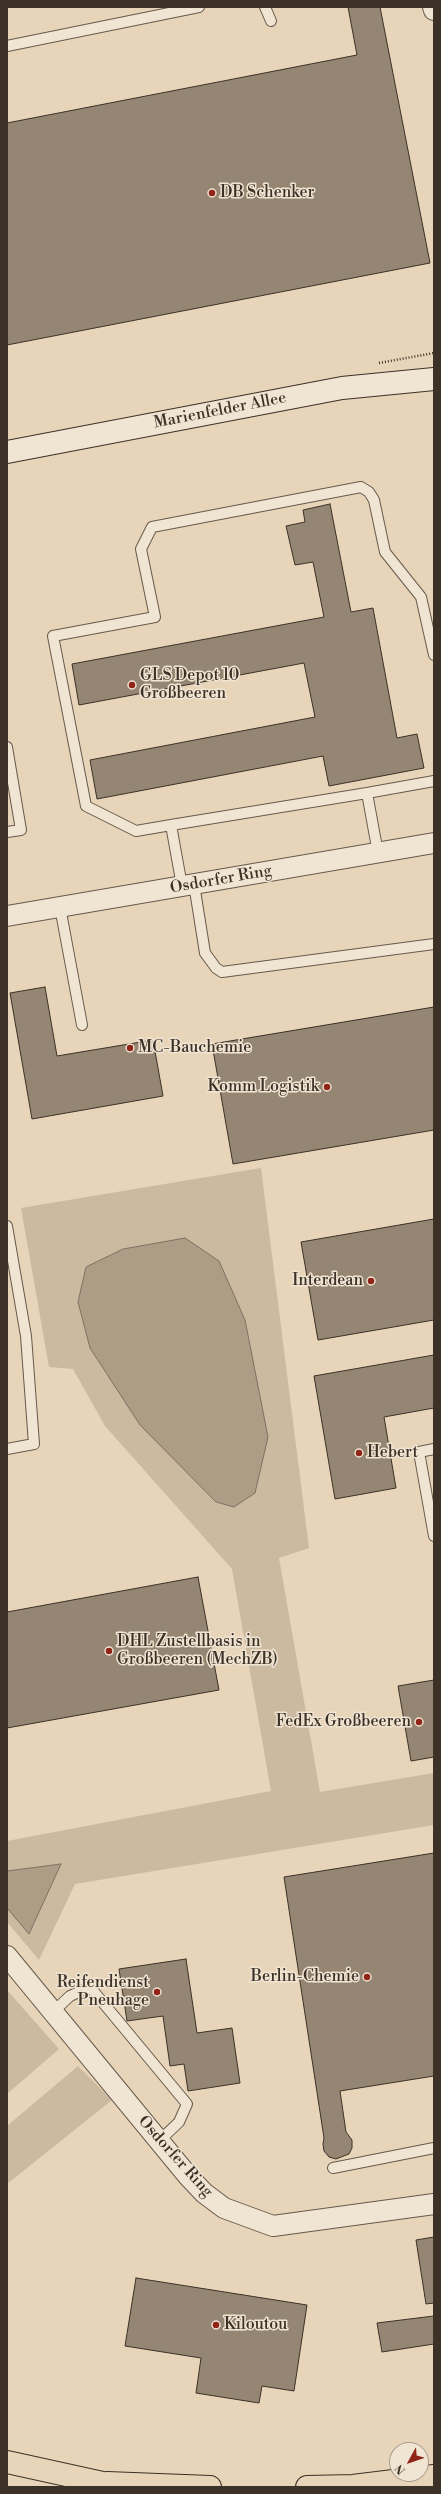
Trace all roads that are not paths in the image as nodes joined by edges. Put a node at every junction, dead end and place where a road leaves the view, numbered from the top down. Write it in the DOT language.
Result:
graph roads {
  1 [pos="198,7"];
  2 [pos="265,7"];
  3 [pos="433,7"];
  4 [pos="434,10"];
  5 [pos="271,21"];
  6 [pos="7,46"];
  7 [pos="434,379"];
  8 [pos="7,452"];
  9 [pos="434,655"];
  10 [pos="7,747"];
  11 [pos="434,781"];
  12 [pos="367,793"];
  13 [pos="171,825"];
  14 [pos="7,832"];
  15 [pos="434,843"];
  16 [pos="378,853"];
  17 [pos="188,885"];
  18 [pos="60,907"];
  19 [pos="7,916"];
  20 [pos="434,944"];
  21 [pos="82,1025"];
  22 [pos="7,1226"];
  23 [pos="7,1449"];
  24 [pos="434,1449"];
  25 [pos="434,1536"];
  26 [pos="7,1956"];
  27 [pos="53,2012"];
  28 [pos="160,2141"];
  29 [pos="434,2148"];
  30 [pos="333,2168"];
  31 [pos="434,2204"];
  32 [pos="7,2462"];
  33 [pos="434,2476"];
  34 [pos="111,2485"];
  35 [pos="210,2487"];
  36 [pos="307,2487"];
  1 -- 6 [label="lane"];
  2 -- 5 [label="lane"];
  3 -- 4 [label="street"];
  7 -- 8 [label="street, Marienfelder Allee"];
  9 -- 13 [label="lane"];
  10 -- 14 [label="lane"];
  11 -- 12 [label="lane"];
  12 -- 13 [label="lane"];
  12 -- 16 [label="lane"];
  13 -- 17 [label="lane"];
  15 -- 16 [label="street, Osdorfer Ring"];
  16 -- 17 [label="street, Osdorfer Ring"];
  17 -- 18 [label="street, Osdorfer Ring"];
  17 -- 20 [label="lane"];
  18 -- 19 [label="street, Osdorfer Ring"];
  18 -- 21 [label="lane"];
  22 -- 23 [label="lane"];
  24 -- 25 [label="lane"];
  26 -- 27 [label="street, Osdorfer Ring"];
  27 -- 28 [label="street, Osdorfer Ring"];
  27 -- 28 [label="lane"];
  28 -- 31 [label="street, Osdorfer Ring"];
  29 -- 30 [label="lane"];
  32 -- 34 [label="highway"];
  33 -- 36 [label="highway"];
  34 -- 35 [label="highway"];
}
